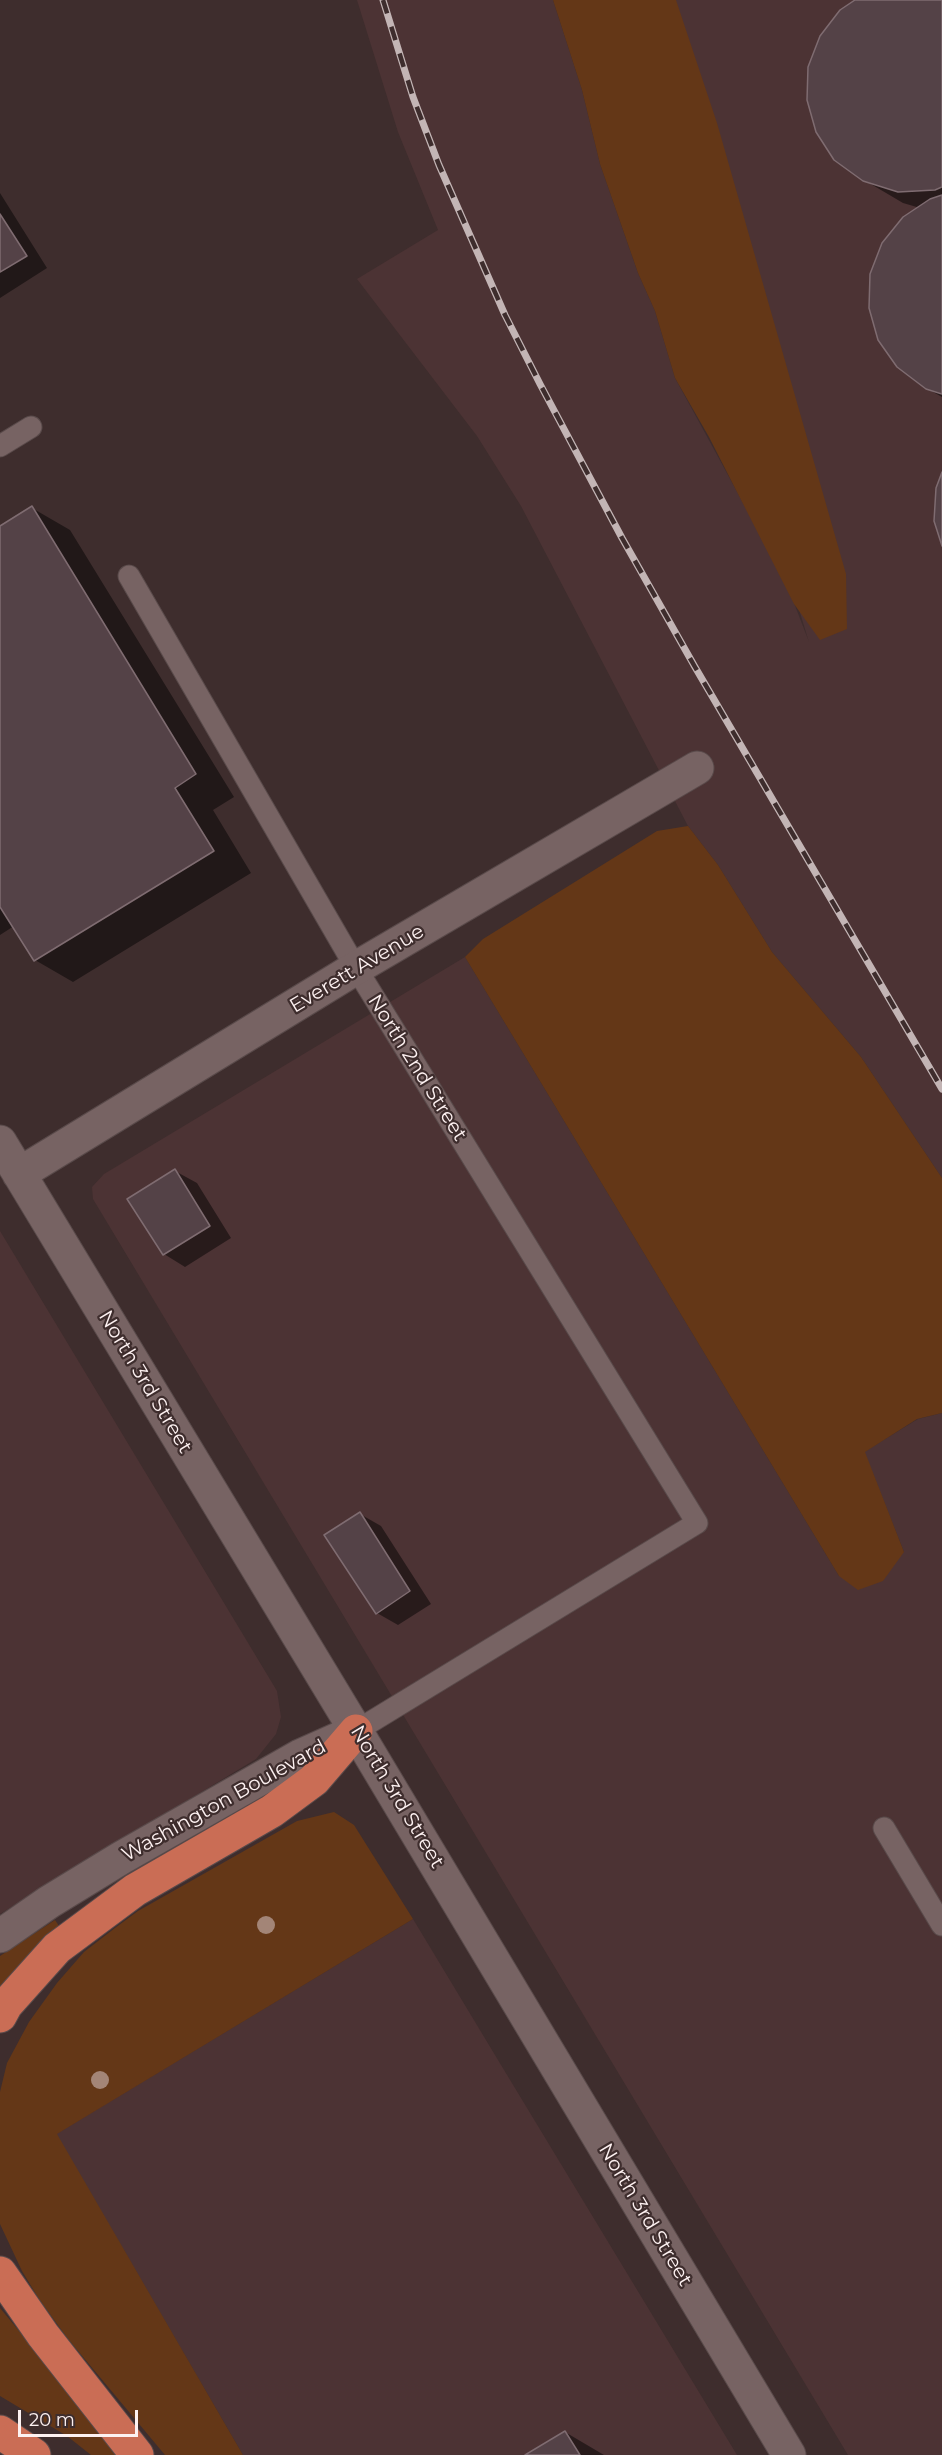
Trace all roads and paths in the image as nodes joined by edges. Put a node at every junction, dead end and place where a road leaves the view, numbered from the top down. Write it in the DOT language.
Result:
graph roads {
  1 [pos="31,427"];
  2 [pos="0,446"];
  3 [pos="129,576"];
  4 [pos="697,768"];
  5 [pos="356,968"];
  6 [pos="0,1142"];
  7 [pos="19,1174"];
  8 [pos="697,1523"];
  9 [pos="356,1731"];
  10 [pos="884,1828"];
  11 [pos="942,1925"];
  12 [pos="0,1936"];
  13 [pos="0,2016"];
  14 [pos="0,2273"];
  15 [pos="0,2432"];
  16 [pos="34,2455"];
  17 [pos="137,2455"];
  18 [pos="789,2455"];
  1 -- 2 [label="lane"];
  3 -- 5 [label="lane, North 2nd Street"];
  4 -- 5 [label="street, Everett Avenue"];
  5 -- 7 [label="street, Everett Avenue"];
  5 -- 8 [label="lane, North 2nd Street"];
  6 -- 7 [label="street, North 3rd Street"];
  7 -- 9 [label="street, North 3rd Street"];
  8 -- 9 [label="lane, Washington Boulevard"];
  9 -- 12 [label="street, Washington Boulevard"];
  9 -- 13 [label="highway"];
  9 -- 18 [label="street, North 3rd Street"];
  10 -- 11 [label="lane"];
  14 -- 17 [label="highway"];
  15 -- 16 [label="highway"];
}
